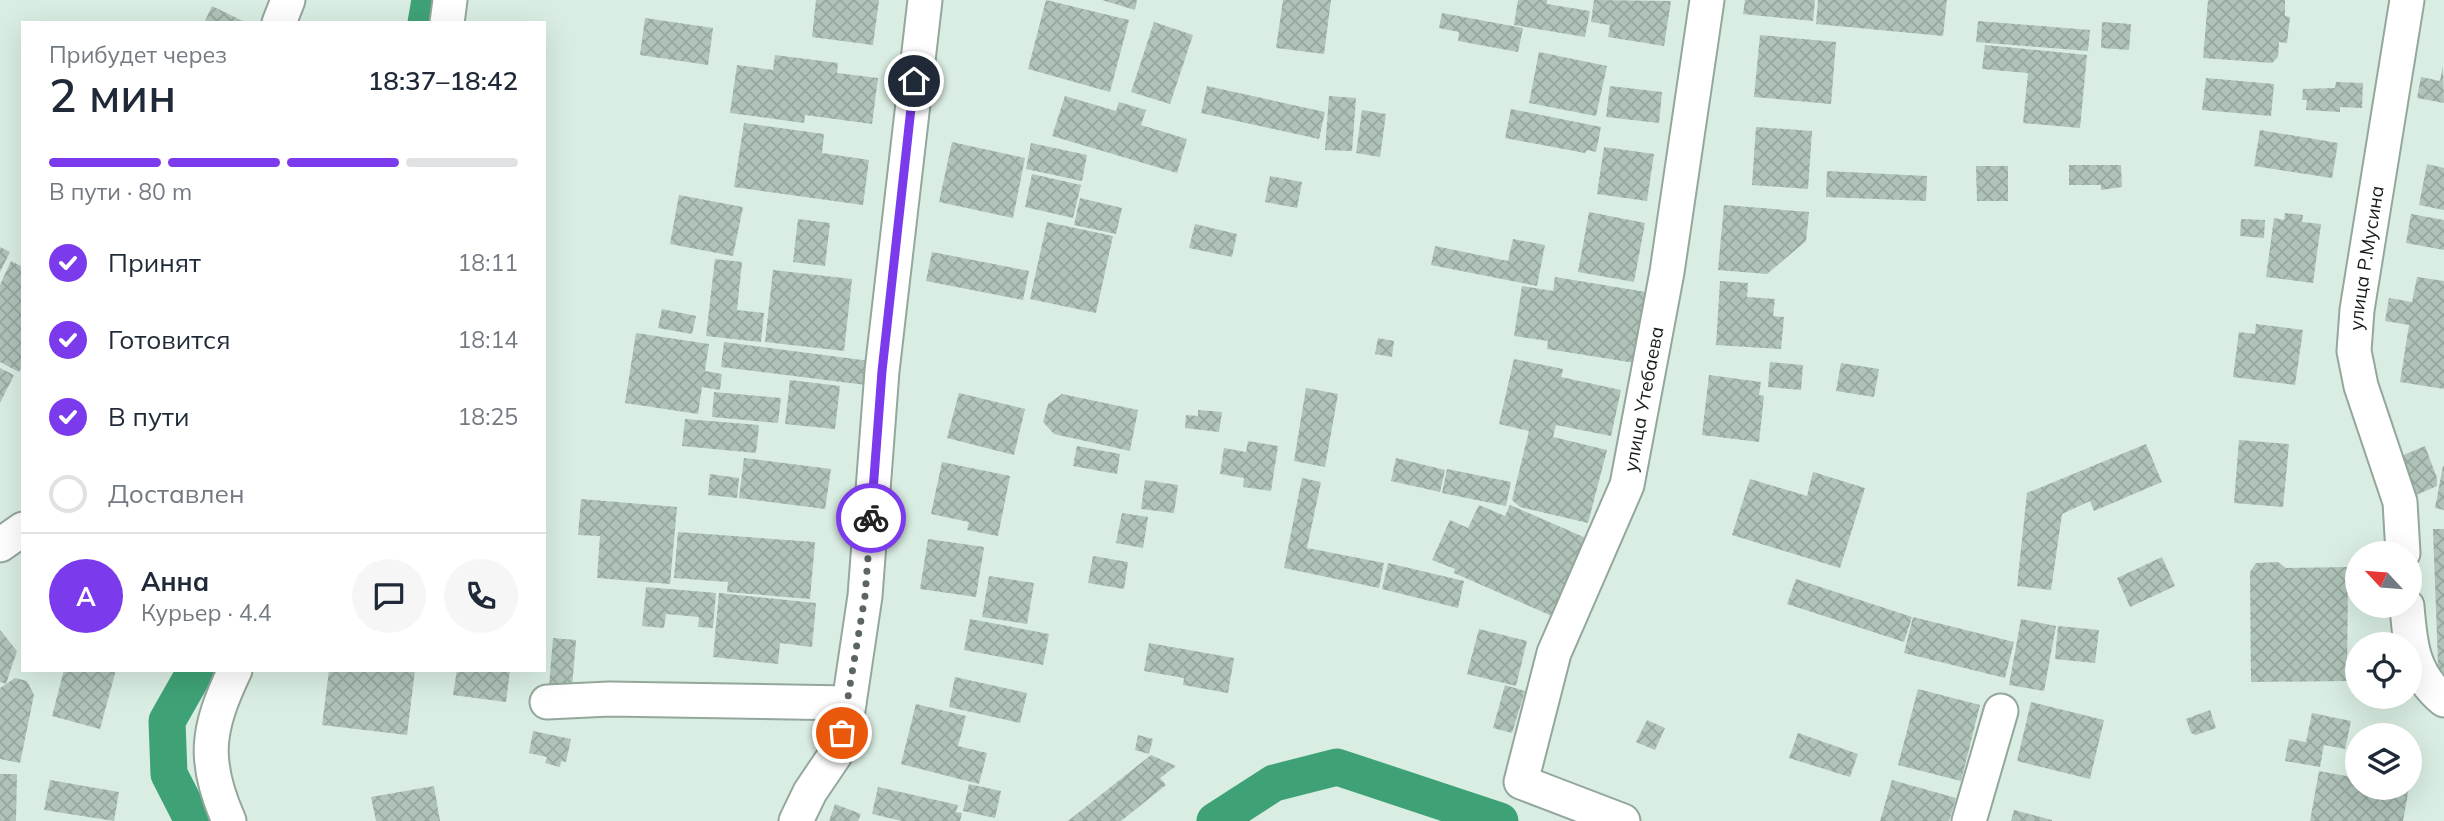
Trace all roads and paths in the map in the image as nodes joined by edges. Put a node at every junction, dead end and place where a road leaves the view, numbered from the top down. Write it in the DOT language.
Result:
graph roads {
  1 [pos="288,0"];
  2 [pos="450,0"];
  3 [pos="925,0"];
  4 [pos="1707,0"];
  5 [pos="2407,0"];
  6 [pos="280,21"];
  7 [pos="447,21"];
  8 [pos="21,530"];
  9 [pos="2402,541"];
  10 [pos="0,545"];
  11 [pos="2408,618"];
  12 [pos="234,672"];
  13 [pos="2444,699"];
  14 [pos="547,702"];
  15 [pos="849,703"];
  16 [pos="2001,712"];
  17 [pos="229,821"];
  18 [pos="796,821"];
  19 [pos="1623,821"];
  20 [pos="1969,821"];
  1 -- 6 [label="street"];
  2 -- 7 [label="street"];
  3 -- 15 [label="street"];
  4 -- 19 [label="street, улица Утебаева"];
  5 -- 9 [label="street, улица Р.Мусина"];
  8 -- 10 [label="street"];
  11 -- 13 [label="street"];
  12 -- 17 [label="street"];
  14 -- 15 [label="street"];
  15 -- 18 [label="street"];
  16 -- 20 [label="street"];
}
